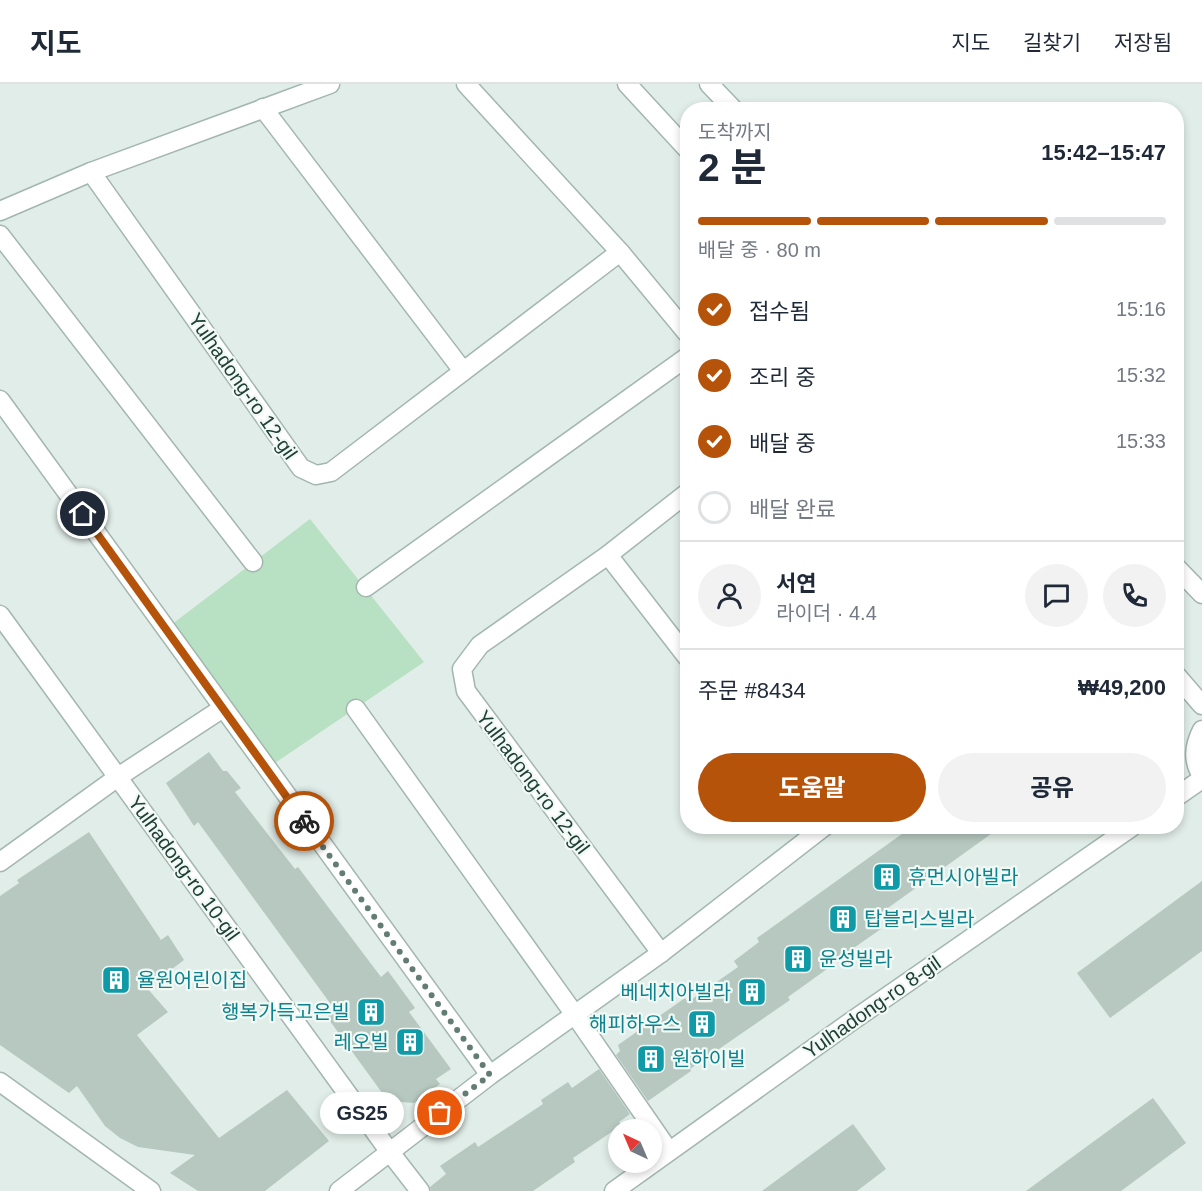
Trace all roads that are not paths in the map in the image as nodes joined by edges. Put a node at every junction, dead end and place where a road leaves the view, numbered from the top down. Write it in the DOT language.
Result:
graph roads {
  1 [pos="330,84"];
  2 [pos="466,84"];
  3 [pos="627,84"];
  4 [pos="709,84"];
  5 [pos="726,102"];
  6 [pos="263,108"];
  7 [pos="680,141"];
  8 [pos="91,172"];
  9 [pos="0,211"];
  10 [pos="0,236"];
  11 [pos="620,252"];
  12 [pos="680,325"];
  13 [pos="680,362"];
  14 [pos="463,371"];
  15 [pos="0,400"];
  16 [pos="680,498"];
  17 [pos="608,555"];
  18 [pos="253,562"];
  19 [pos="1184,575"];
  20 [pos="366,588"];
  21 [pos="1202,594"];
  22 [pos="0,615"];
  23 [pos="680,648"];
  24 [pos="1184,684"];
  25 [pos="1202,705"];
  26 [pos="223,708"];
  27 [pos="356,709"];
  28 [pos="1202,730"];
  29 [pos="118,777"];
  30 [pos="1202,777"];
  31 [pos="1184,790"];
  32 [pos="813,834"];
  33 [pos="1122,834"];
  34 [pos="0,862"];
  35 [pos="661,953"];
  36 [pos="576,1015"];
  37 [pos="490,1075"];
  38 [pos="0,1082"];
  39 [pos="389,1151"];
  40 [pos="669,1151"];
  41 [pos="151,1191"];
  42 [pos="339,1191"];
  43 [pos="420,1191"];
  44 [pos="614,1191"];
  1 -- 6 [label="street"];
  2 -- 11 [label="street"];
  3 -- 7 [label="street"];
  4 -- 5 [label="street"];
  6 -- 8 [label="street"];
  6 -- 14 [label="street"];
  8 -- 9 [label="street"];
  8 -- 14 [label="street, Yulhadong-ro 12-gil"];
  10 -- 18 [label="street"];
  11 -- 12 [label="street"];
  11 -- 14 [label="street, Yulhadong-ro 12-gil"];
  13 -- 20 [label="street"];
  15 -- 26 [label="street"];
  16 -- 17 [label="street, Yulhadong-ro 12-gil"];
  17 -- 23 [label="street"];
  17 -- 35 [label="street, Yulhadong-ro 12-gil"];
  19 -- 21 [label="street"];
  22 -- 29 [label="street, Yulhadong-ro 10-gil"];
  24 -- 25 [label="street"];
  26 -- 29 [label="street"];
  26 -- 37 [label="street"];
  27 -- 36 [label="street"];
  28 -- 30 [label="street"];
  29 -- 34 [label="street"];
  29 -- 39 [label="street, Yulhadong-ro 10-gil"];
  30 -- 31 [label="street"];
  32 -- 35 [label="street"];
  33 -- 40 [label="street, Yulhadong-ro 8-gil"];
  35 -- 36 [label="street"];
  36 -- 37 [label="street"];
  36 -- 40 [label="street"];
  37 -- 39 [label="street"];
  38 -- 41 [label="street"];
  39 -- 42 [label="street"];
  39 -- 43 [label="street, Yulhadong-ro 10-gil"];
  40 -- 44 [label="street, Yulhadong-ro 8-gil"];
}
